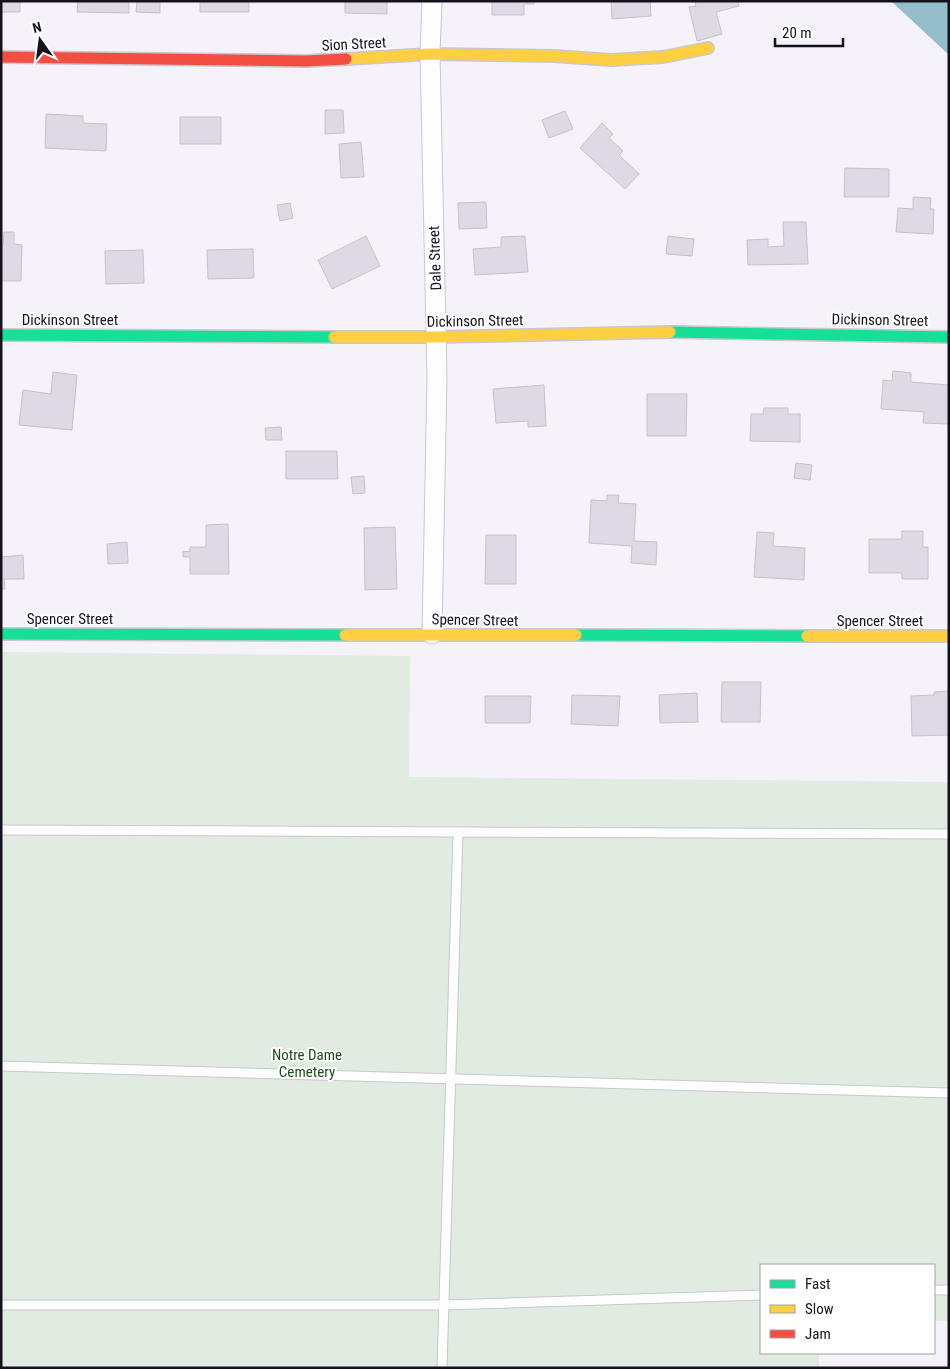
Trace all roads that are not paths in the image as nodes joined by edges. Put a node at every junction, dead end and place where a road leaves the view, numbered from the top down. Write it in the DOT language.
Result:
graph roads {
  1 [pos="432,1"];
  2 [pos="708,48"];
  3 [pos="430,54"];
  4 [pos="1,58"];
  5 [pos="1,335"];
  6 [pos="436,337"];
  7 [pos="949,337"];
  8 [pos="1,634"];
  9 [pos="432,634"];
  10 [pos="949,636"];
  11 [pos="1,830"];
  12 [pos="458,832"];
  13 [pos="949,834"];
  14 [pos="1,1066"];
  15 [pos="451,1079"];
  16 [pos="949,1093"];
  17 [pos="935,1290"];
  18 [pos="949,1290"];
  19 [pos="760,1295"];
  20 [pos="1,1305"];
  21 [pos="444,1305"];
  22 [pos="442,1368"];
  1 -- 3 [label="street, Dale Street"];
  2 -- 3 [label="street, Sion Street"];
  3 -- 4 [label="street, Sion Street"];
  3 -- 6 [label="street, Dale Street"];
  5 -- 6 [label="street, Dickinson Street"];
  6 -- 7 [label="street, Dickinson Street"];
  6 -- 9 [label="street, Dale Street"];
  8 -- 9 [label="street, Spencer Street"];
  9 -- 10 [label="street, Spencer Street"];
  11 -- 12 [label="lane"];
  12 -- 13 [label="lane"];
  12 -- 15 [label="lane"];
  14 -- 15 [label="lane"];
  15 -- 16 [label="lane"];
  15 -- 21 [label="lane"];
  17 -- 18 [label="lane"];
  19 -- 21 [label="lane"];
  20 -- 21 [label="lane"];
  21 -- 22 [label="lane"];
}
